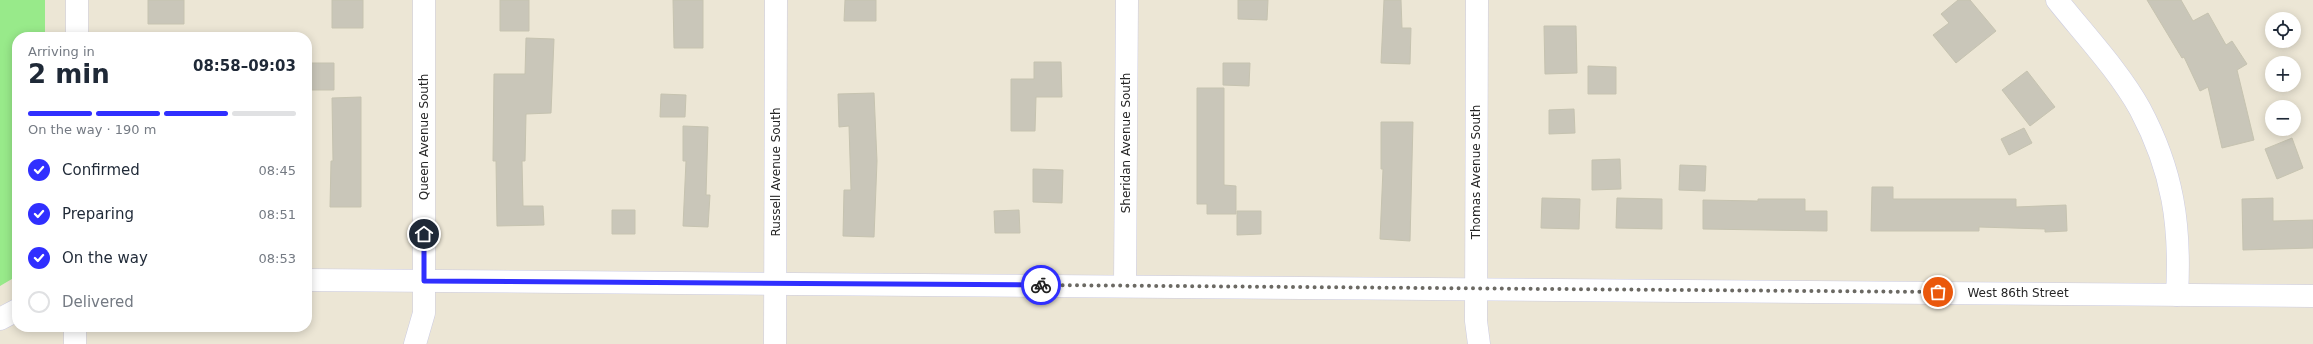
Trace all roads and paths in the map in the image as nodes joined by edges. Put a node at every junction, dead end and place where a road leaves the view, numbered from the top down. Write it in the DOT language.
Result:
graph roads {
  1 [pos="77,0"];
  2 [pos="424,0"];
  3 [pos="776,0"];
  4 [pos="1127,0"];
  5 [pos="1477,0"];
  6 [pos="2057,0"];
  7 [pos="77,32"];
  8 [pos="312,280"];
  9 [pos="424,281"];
  10 [pos="777,284"];
  11 [pos="1125,286"];
  12 [pos="1476,289"];
  13 [pos="2177,294"];
  14 [pos="2313,296"];
  15 [pos="12,313"];
  16 [pos="0,319"];
  17 [pos="75,332"];
  18 [pos="75,344"];
  19 [pos="415,344"];
  20 [pos="775,344"];
  21 [pos="1479,344"];
  1 -- 7 [label="street"];
  2 -- 9 [label="street, Queen Avenue South"];
  3 -- 10 [label="street, Russell Avenue South"];
  4 -- 11 [label="street, Sheridan Avenue South"];
  5 -- 12 [label="street, Thomas Avenue South"];
  6 -- 13 [label="street"];
  8 -- 9 [label="street, West 86th Street"];
  9 -- 10 [label="street, West 86th Street"];
  9 -- 19 [label="street, Queen Avenue South"];
  10 -- 11 [label="street, West 86th Street"];
  10 -- 20 [label="street, Russell Avenue South"];
  11 -- 12 [label="street, West 86th Street"];
  12 -- 13 [label="street, West 86th Street"];
  12 -- 21 [label="street, Thomas Avenue South"];
  13 -- 14 [label="street, West 86th Street"];
  15 -- 16 [label="street"];
  17 -- 18 [label="street"];
}
